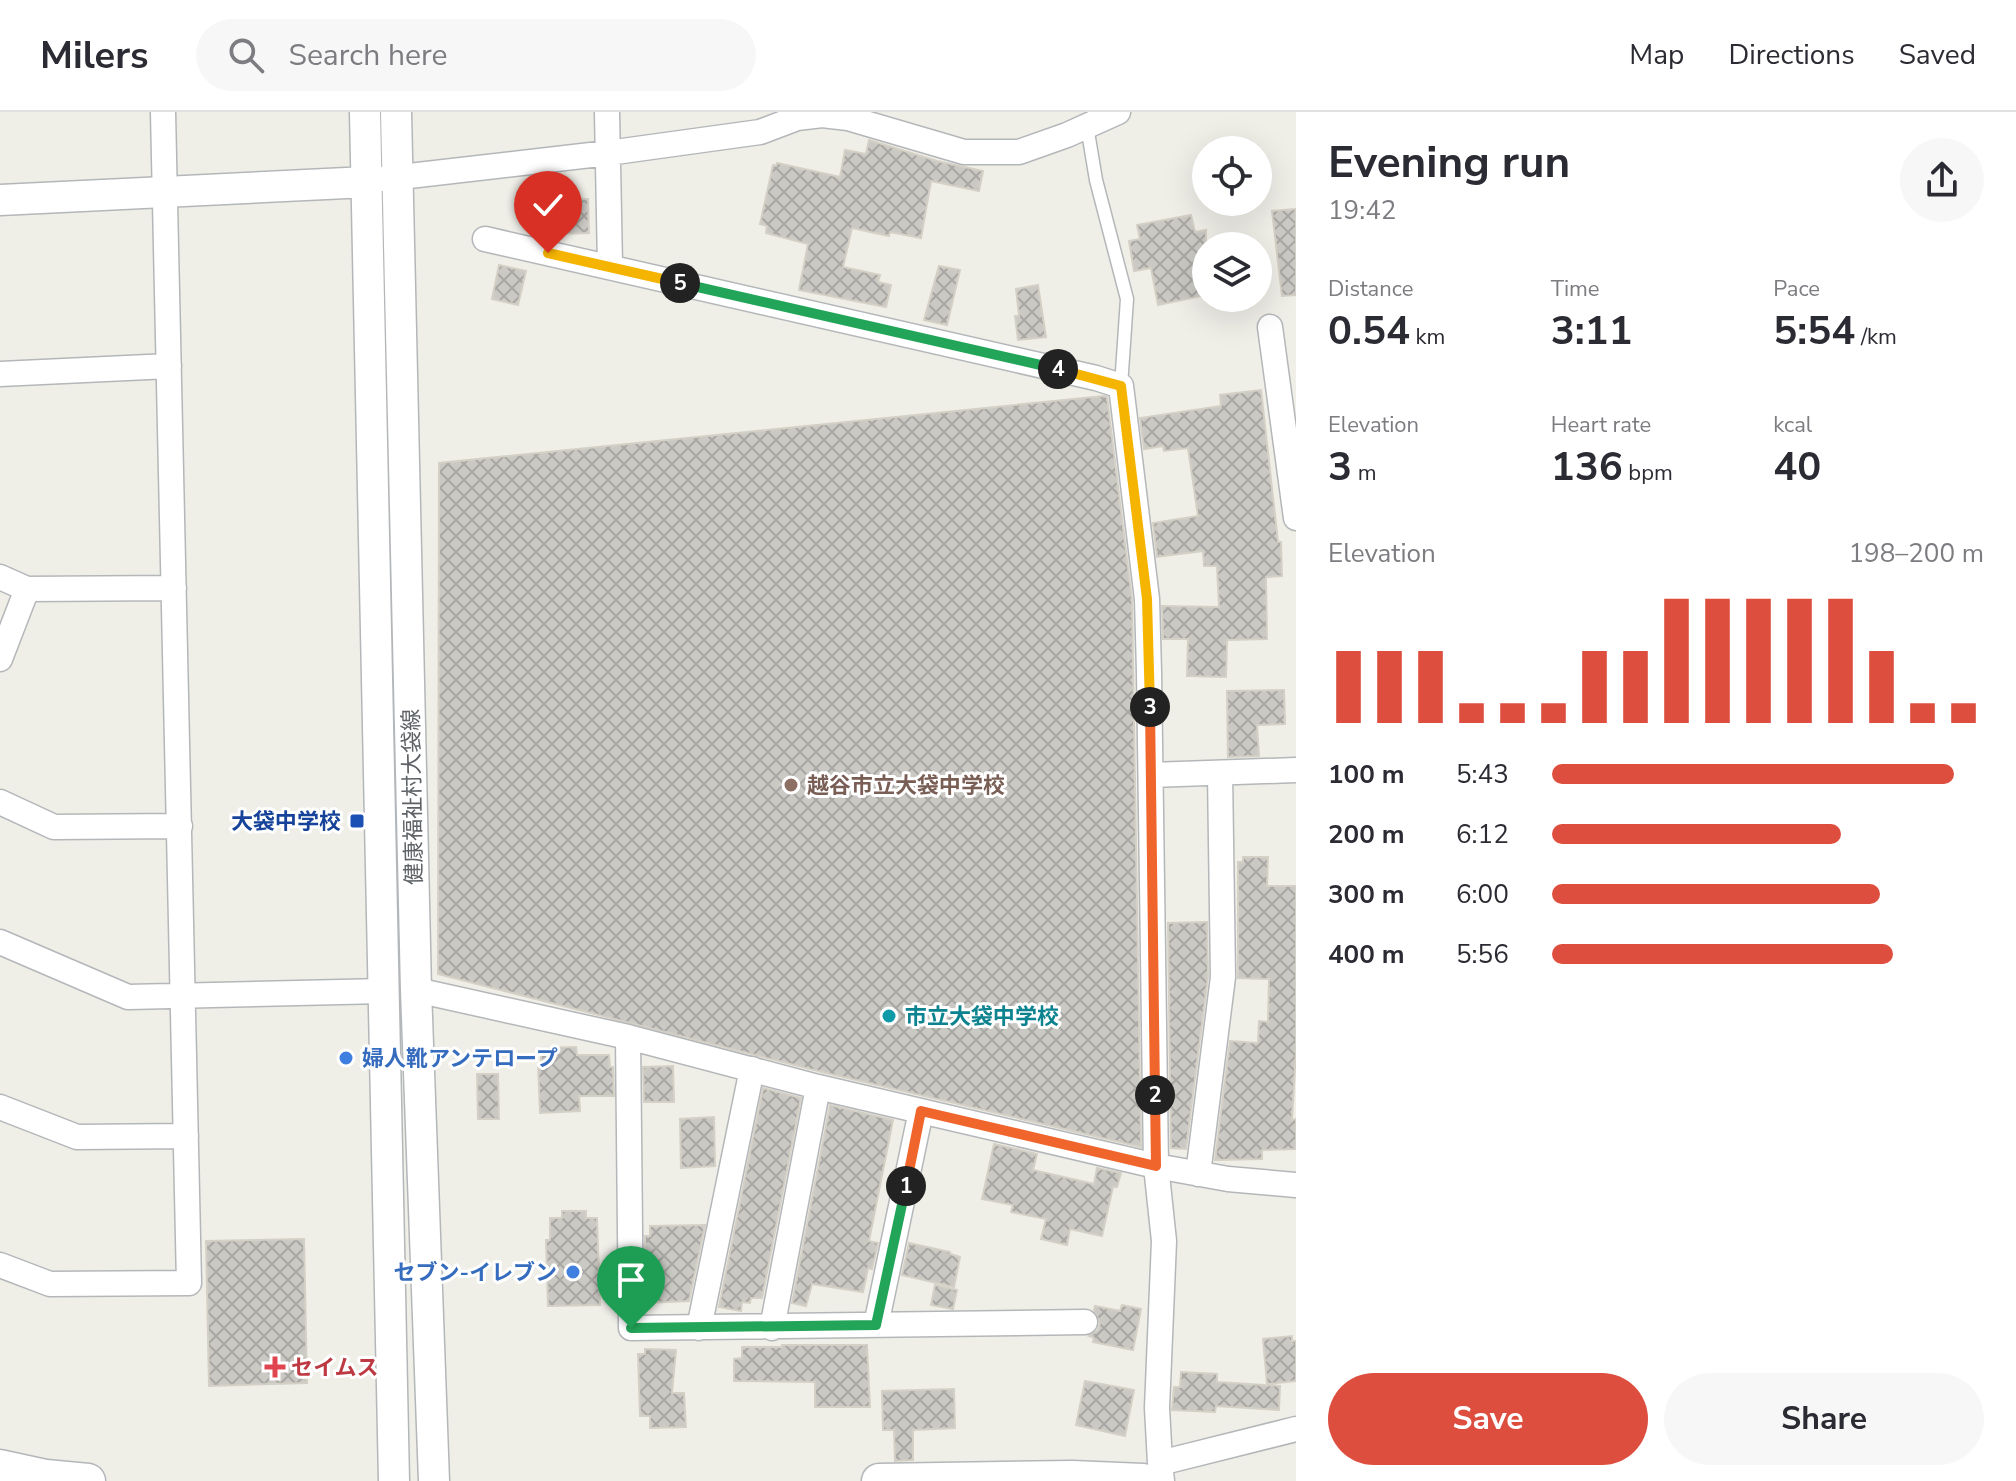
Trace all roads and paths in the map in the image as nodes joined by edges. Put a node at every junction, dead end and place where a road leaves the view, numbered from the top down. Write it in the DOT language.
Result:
graph roads {
  1 [pos="163,112"];
  2 [pos="365,112"];
  3 [pos="396,112"];
  4 [pos="607,112"];
  5 [pos="1118,112"];
  6 [pos="1087,126"];
  7 [pos="608,153"];
  8 [pos="398,177"];
  9 [pos="367,182"];
  10 [pos="165,193"];
  11 [pos="0,200"];
  12 [pos="485,239"];
  13 [pos="610,266"];
  14 [pos="1270,327"];
  15 [pos="169,366"];
  16 [pos="0,374"];
  17 [pos="1121,386"];
  18 [pos="1296,518"];
  19 [pos="0,577"];
  20 [pos="174,588"];
  21 [pos="27,589"];
  22 [pos="0,659"];
  23 [pos="1296,770"];
  24 [pos="1220,773"];
  25 [pos="1151,775"];
  26 [pos="0,802"];
  27 [pos="180,826"];
  28 [pos="0,942"];
  29 [pos="416,990"];
  30 [pos="384,991"];
  31 [pos="184,994"];
  32 [pos="628,1037"];
  33 [pos="752,1069"];
  34 [pos="818,1087"];
  35 [pos="0,1107"];
  36 [pos="921,1111"];
  37 [pos="186,1136"];
  38 [pos="1156,1166"];
  39 [pos="1198,1174"];
  40 [pos="1296,1185"];
  41 [pos="0,1265"];
  42 [pos="1085,1322"];
  43 [pos="876,1325"];
  44 [pos="699,1328"];
  45 [pos="772,1328"];
  46 [pos="1296,1429"];
  47 [pos="0,1467"];
  48 [pos="1146,1477"];
  49 [pos="88,1481"];
  50 [pos="394,1481"];
  51 [pos="434,1481"];
  52 [pos="879,1481"];
  1 -- 10 [label="street"];
  2 -- 9 [label="street, 健康福祉村大袋線"];
  3 -- 8 [label="street, 健康福祉村大袋線"];
  4 -- 7 [label="street"];
  5 -- 6 [label="street"];
  6 -- 7 [label="street"];
  6 -- 17 [label="lane"];
  7 -- 8 [label="street"];
  7 -- 13 [label="street"];
  8 -- 9 [label="street"];
  8 -- 29 [label="street, 健康福祉村大袋線"];
  9 -- 10 [label="street"];
  9 -- 30 [label="street, 健康福祉村大袋線"];
  10 -- 11 [label="street"];
  10 -- 15 [label="street"];
  12 -- 13 [label="street"];
  13 -- 17 [label="street"];
  14 -- 18 [label="street"];
  15 -- 16 [label="street"];
  15 -- 20 [label="street"];
  17 -- 25 [label="street"];
  19 -- 21 [label="street"];
  20 -- 21 [label="street"];
  20 -- 27 [label="street"];
  21 -- 22 [label="street"];
  23 -- 24 [label="street"];
  24 -- 25 [label="street"];
  24 -- 39 [label="street"];
  25 -- 38 [label="street"];
  26 -- 27 [label="street"];
  27 -- 31 [label="street"];
  28 -- 31 [label="street"];
  29 -- 32 [label="street"];
  29 -- 51 [label="street, 健康福祉村大袋線"];
  30 -- 31 [label="street"];
  30 -- 50 [label="street, 健康福祉村大袋線"];
  31 -- 37 [label="street"];
  32 -- 33 [label="street"];
  32 -- 44 [label="street"];
  33 -- 34 [label="street"];
  33 -- 44 [label="street"];
  34 -- 36 [label="street"];
  34 -- 45 [label="street"];
  35 -- 37 [label="street"];
  36 -- 38 [label="street"];
  36 -- 43 [label="street"];
  37 -- 41 [label="street"];
  38 -- 39 [label="street"];
  38 -- 48 [label="street"];
  39 -- 40 [label="street"];
  42 -- 43 [label="street"];
  43 -- 45 [label="street"];
  44 -- 45 [label="street"];
  46 -- 48 [label="street"];
  47 -- 49 [label="main road"];
  48 -- 52 [label="main road"];
}
